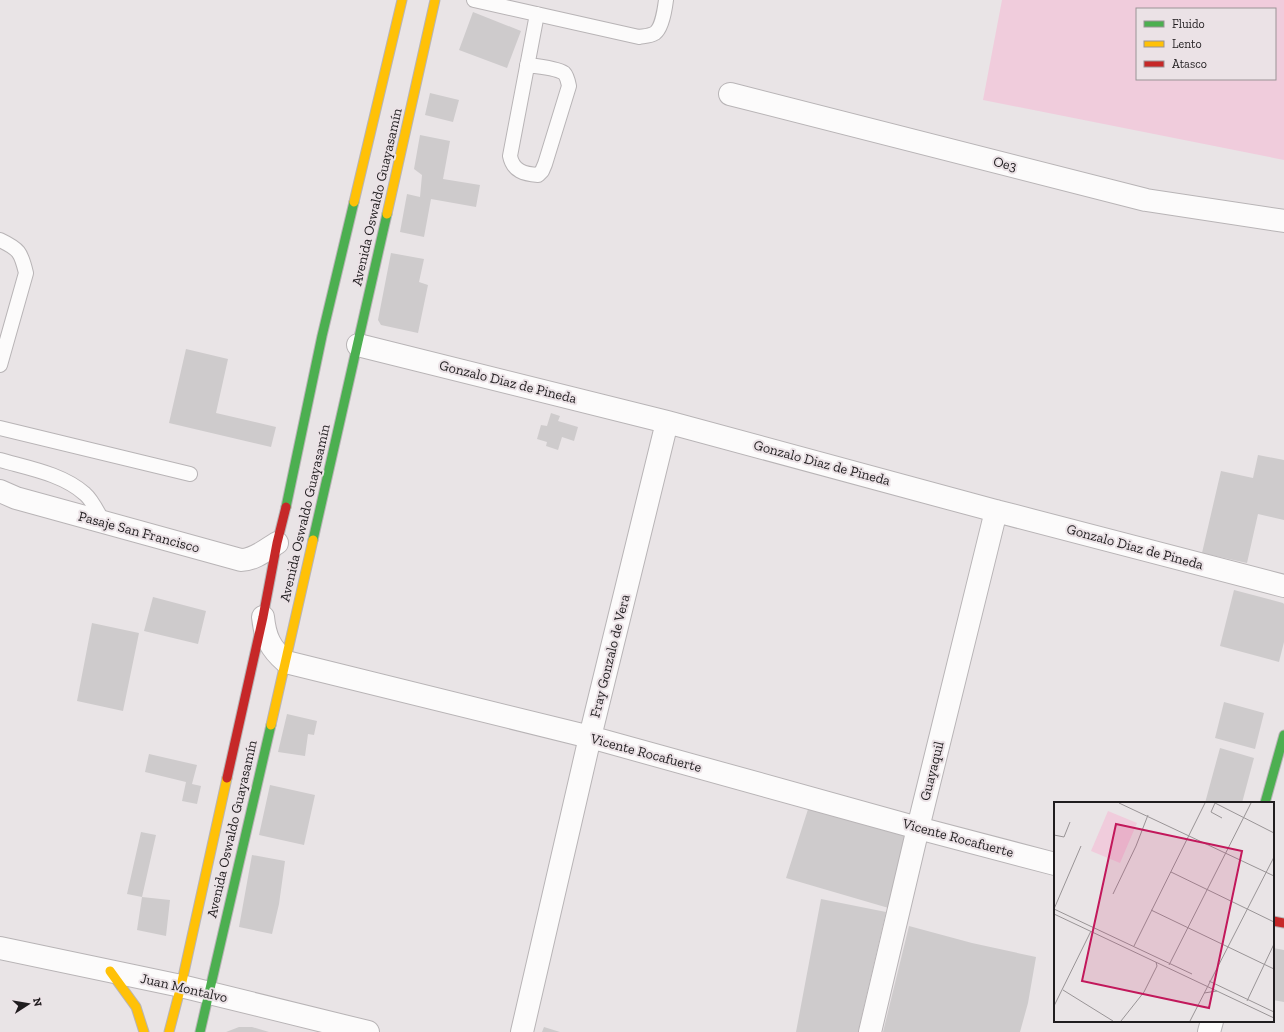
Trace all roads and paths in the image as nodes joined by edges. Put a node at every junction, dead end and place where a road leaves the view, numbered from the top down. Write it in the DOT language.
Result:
graph roads {
  1 [pos="402,0"];
  2 [pos="435,0"];
  3 [pos="474,0"];
  4 [pos="666,0"];
  5 [pos="537,14"];
  6 [pos="527,65"];
  7 [pos="730,94"];
  8 [pos="1284,221"];
  9 [pos="0,240"];
  10 [pos="6,316"];
  11 [pos="358,345"];
  12 [pos="0,365"];
  13 [pos="668,422"];
  14 [pos="0,428"];
  15 [pos="0,460"];
  16 [pos="190,474"];
  17 [pos="0,491"];
  18 [pos="996,511"];
  19 [pos="104,522"];
  20 [pos="277,543"];
  21 [pos="1284,586"];
  22 [pos="264,617"];
  23 [pos="286,662"];
  24 [pos="1284,735"];
  25 [pos="590,737"];
  26 [pos="1265,802"];
  27 [pos="918,828"];
  28 [pos="1054,864"];
  29 [pos="1274,921"];
  30 [pos="1284,923"];
  31 [pos="0,948"];
  32 [pos="110,971"];
  33 [pos="180,986"];
  34 [pos="209,993"];
  35 [pos="1212,1022"];
  36 [pos="170,1026"];
  37 [pos="144,1032"];
  38 [pos="152,1032"];
  39 [pos="200,1032"];
  40 [pos="368,1032"];
  41 [pos="522,1032"];
  42 [pos="870,1032"];
  43 [pos="1209,1032"];
  1 -- 20 [label="main road, Avenida Oswaldo Guayasamín"];
  2 -- 11 [label="main road, Avenida Oswaldo Guayasamín"];
  3 -- 5 [label="lane"];
  4 -- 5 [label="lane"];
  5 -- 6 [label="lane"];
  6 -- 6 [label="lane"];
  7 -- 8 [label="street, Oe3"];
  9 -- 10 [label="lane"];
  10 -- 12 [label="lane"];
  11 -- 13 [label="street, Gonzalo Diaz de Pineda"];
  11 -- 23 [label="main road, Avenida Oswaldo Guayasamín"];
  13 -- 18 [label="street, Gonzalo Diaz de Pineda"];
  13 -- 25 [label="street, Fray Gonzalo de Vera"];
  14 -- 16 [label="lane"];
  15 -- 19 [label="lane"];
  17 -- 19 [label="street, Pasaje San Francisco"];
  18 -- 21 [label="street, Gonzalo Diaz de Pineda"];
  18 -- 27 [label="street, Guayaquil"];
  19 -- 20 [label="street, Pasaje San Francisco"];
  20 -- 22 [label="main road, Avenida Oswaldo Guayasamín"];
  22 -- 23 [label="street"];
  22 -- 33 [label="main road, Avenida Oswaldo Guayasamín"];
  23 -- 25 [label="street, Vicente Rocafuerte"];
  23 -- 34 [label="main road, Avenida Oswaldo Guayasamín"];
  24 -- 26 [label="main road"];
  25 -- 27 [label="street, Vicente Rocafuerte"];
  25 -- 41 [label="street, Fray Gonzalo de Vera"];
  27 -- 28 [label="street, Vicente Rocafuerte"];
  27 -- 42 [label="street, Guayaquil"];
  29 -- 30 [label="main road"];
  31 -- 32 [label="street, Juan Montalvo"];
  32 -- 33 [label="street, Juan Montalvo"];
  32 -- 37 [label="main road"];
  33 -- 34 [label="street, Juan Montalvo"];
  33 -- 36 [label="main road, Avenida Oswaldo Guayasamín"];
  34 -- 39 [label="main road, Avenida Oswaldo Guayasamín"];
  34 -- 40 [label="street, Juan Montalvo"];
  35 -- 43 [label="street"];
  36 -- 38 [label="lane"];
}
